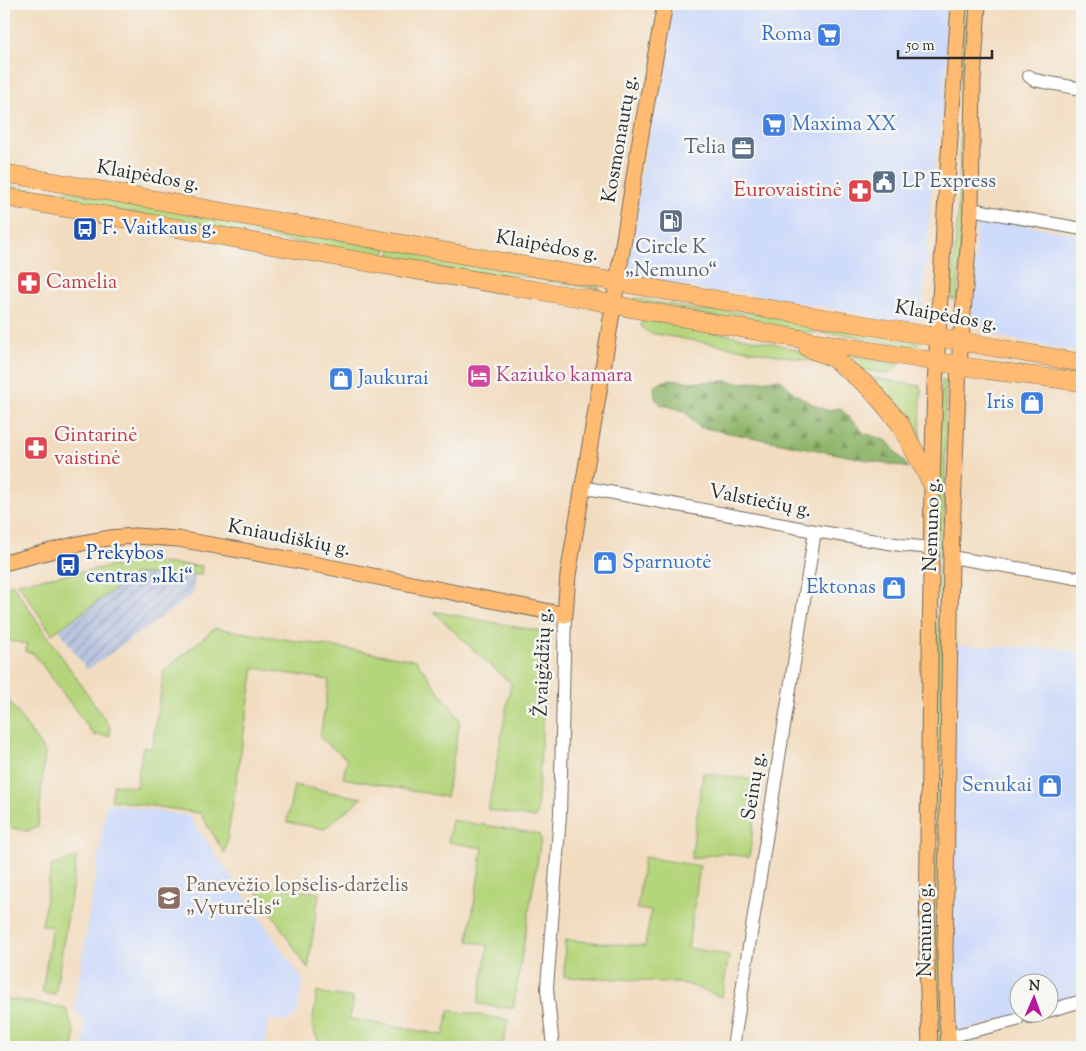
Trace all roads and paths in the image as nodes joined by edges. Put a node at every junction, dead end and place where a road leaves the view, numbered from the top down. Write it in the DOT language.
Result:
graph roads {
  1 [pos="665,4"];
  2 [pos="959,4"];
  3 [pos="978,4"];
  4 [pos="1029,76"];
  5 [pos="1082,90"];
  6 [pos="4,173"];
  7 [pos="4,197"];
  8 [pos="972,209"];
  9 [pos="1082,229"];
  10 [pos="617,281"];
  11 [pos="613,304"];
  12 [pos="778,335"];
  13 [pos="937,337"];
  14 [pos="961,341"];
  15 [pos="936,361"];
  16 [pos="1082,363"];
  17 [pos="959,365"];
  18 [pos="1082,382"];
  19 [pos="932,484"];
  20 [pos="582,487"];
  21 [pos="814,532"];
  22 [pos="932,546"];
  23 [pos="951,557"];
  24 [pos="4,563"];
  25 [pos="1082,579"];
  26 [pos="566,615"];
  27 [pos="1082,1001"];
  28 [pos="1058,1008"];
  29 [pos="1008,1023"];
  30 [pos="949,1042"];
  31 [pos="553,1047"];
  32 [pos="733,1047"];
  33 [pos="930,1047"];
  1 -- 10 [label="main road, Kosmonautų g."];
  2 -- 13 [label="main road, Nemuno g."];
  3 -- 8 [label="main road, Nemuno g."];
  4 -- 5 [label="street"];
  6 -- 10 [label="highway, Klaipėdos g."];
  7 -- 11 [label="highway"];
  8 -- 9 [label="street"];
  8 -- 14 [label="main road, Nemuno g."];
  10 -- 11 [label="main road, Žvaigždžių g."];
  10 -- 13 [label="highway, Klaipėdos g."];
  11 -- 12 [label="highway"];
  11 -- 20 [label="main road, Žvaigždžių g."];
  12 -- 15 [label="highway"];
  12 -- 19 [label="highway"];
  13 -- 14 [label="highway, Klaipėdos g."];
  13 -- 15 [label="main road, Nemuno g."];
  14 -- 16 [label="highway, Klaipėdos g."];
  14 -- 17 [label="main road, Nemuno g."];
  15 -- 17 [label="highway"];
  15 -- 19 [label="main road, Nemuno g."];
  17 -- 18 [label="highway"];
  17 -- 23 [label="main road, Nemuno g."];
  19 -- 22 [label="main road, Nemuno g."];
  20 -- 21 [label="street, Valstiečių g."];
  20 -- 26 [label="main road, Žvaigždžių g."];
  21 -- 22 [label="street, Valstiečių g."];
  21 -- 32 [label="street, Seinų g."];
  22 -- 33 [label="main road, Nemuno g."];
  23 -- 25 [label="street"];
  23 -- 30 [label="main road, Nemuno g."];
  24 -- 26 [label="main road, Kniaudiškių g."];
  26 -- 31 [label="street, Žvaigždžių g."];
  27 -- 28 [label="street"];
  29 -- 30 [label="street"];
}
